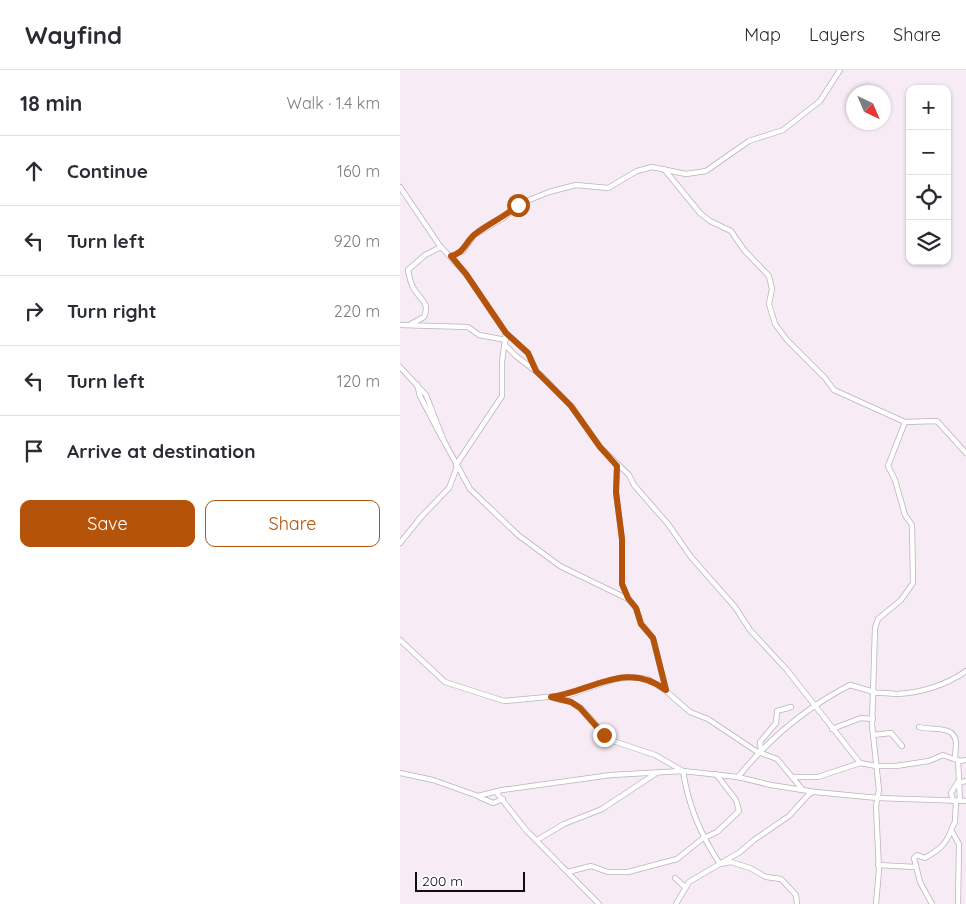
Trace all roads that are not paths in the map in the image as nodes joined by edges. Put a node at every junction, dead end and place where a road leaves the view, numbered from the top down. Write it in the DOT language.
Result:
graph roads {
  1 [pos="840,70"];
  2 [pos="664,169"];
  3 [pos="400,187"];
  4 [pos="441,247"];
  5 [pos="451,256"];
  6 [pos="411,324"];
  7 [pos="400,326"];
  8 [pos="506,333"];
  9 [pos="506,342"];
  10 [pos="400,367"];
  11 [pos="536,371"];
  12 [pos="905,422"];
  13 [pos="966,453"];
  14 [pos="457,466"];
  15 [pos="617,466"];
  16 [pos="400,543"];
  17 [pos="628,598"];
  18 [pos="400,640"];
  19 [pos="966,671"];
  20 [pos="666,690"];
  21 [pos="874,693"];
  22 [pos="551,697"];
  23 [pos="791,707"];
  24 [pos="815,707"];
  25 [pos="873,718"];
  26 [pos="919,728"];
  27 [pos="832,729"];
  28 [pos="872,736"];
  29 [pos="902,746"];
  30 [pos="760,751"];
  31 [pos="956,760"];
  32 [pos="966,760"];
  33 [pos="860,763"];
  34 [pos="876,766"];
  35 [pos="683,770"];
  36 [pos="400,772"];
  37 [pos="655,774"];
  38 [pos="716,774"];
  39 [pos="738,777"];
  40 [pos="793,778"];
  41 [pos="966,781"];
  42 [pos="958,782"];
  43 [pos="802,789"];
  44 [pos="496,792"];
  45 [pos="815,792"];
  46 [pos="478,796"];
  47 [pos="878,798"];
  48 [pos="503,800"];
  49 [pos="956,801"];
  50 [pos="966,801"];
  51 [pos="951,831"];
  52 [pos="705,838"];
  53 [pos="537,840"];
  54 [pos="720,864"];
  55 [pos="878,865"];
  56 [pos="915,867"];
  57 [pos="568,872"];
  58 [pos="675,878"];
  59 [pos="685,887"];
  60 [pos="599,904"];
  61 [pos="676,904"];
  62 [pos="797,904"];
  63 [pos="876,904"];
  64 [pos="932,904"];
  65 [pos="958,904"];
  1 -- 2 [label="street"];
  2 -- 5 [label="street"];
  2 -- 12 [label="street"];
  3 -- 4 [label="street"];
  4 -- 5 [label="street"];
  4 -- 6 [label="street"];
  5 -- 8 [label="street"];
  6 -- 7 [label="street"];
  6 -- 9 [label="street"];
  8 -- 9 [label="street"];
  8 -- 11 [label="street"];
  9 -- 11 [label="street"];
  9 -- 14 [label="street"];
  10 -- 14 [label="street"];
  11 -- 15 [label="street"];
  12 -- 13 [label="street"];
  12 -- 21 [label="street"];
  14 -- 16 [label="street"];
  14 -- 17 [label="street"];
  15 -- 17 [label="street"];
  15 -- 24 [label="street"];
  17 -- 20 [label="street"];
  18 -- 22 [label="street"];
  19 -- 21 [label="street"];
  20 -- 22 [label="street"];
  20 -- 30 [label="street"];
  21 -- 24 [label="street"];
  21 -- 25 [label="street"];
  22 -- 35 [label="street"];
  23 -- 30 [label="street"];
  24 -- 27 [label="street"];
  24 -- 30 [label="street"];
  25 -- 27 [label="street"];
  25 -- 28 [label="street"];
  26 -- 31 [label="street"];
  27 -- 33 [label="street"];
  28 -- 29 [label="street"];
  28 -- 34 [label="street"];
  30 -- 39 [label="street"];
  30 -- 40 [label="street"];
  31 -- 32 [label="street"];
  31 -- 34 [label="street"];
  31 -- 42 [label="street"];
  33 -- 34 [label="street"];
  33 -- 40 [label="street"];
  34 -- 47 [label="street"];
  35 -- 37 [label="street"];
  35 -- 38 [label="street"];
  35 -- 52 [label="street"];
  36 -- 46 [label="street"];
  37 -- 44 [label="street"];
  37 -- 53 [label="street"];
  38 -- 39 [label="street"];
  38 -- 52 [label="street"];
  39 -- 43 [label="street"];
  40 -- 43 [label="street"];
  41 -- 42 [label="street"];
  42 -- 49 [label="street"];
  42 -- 49 [label="street"];
  43 -- 45 [label="street"];
  44 -- 46 [label="street"];
  44 -- 48 [label="street"];
  45 -- 47 [label="street"];
  45 -- 54 [label="street"];
  46 -- 48 [label="street"];
  47 -- 49 [label="street"];
  47 -- 55 [label="street"];
  48 -- 53 [label="street"];
  49 -- 50 [label="street"];
  49 -- 51 [label="street"];
  51 -- 56 [label="street"];
  51 -- 65 [label="street"];
  52 -- 54 [label="street"];
  52 -- 57 [label="street"];
  53 -- 57 [label="street"];
  54 -- 59 [label="street"];
  54 -- 62 [label="street"];
  55 -- 56 [label="street"];
  55 -- 63 [label="street"];
  56 -- 64 [label="street"];
  57 -- 60 [label="street"];
  58 -- 59 [label="street"];
  59 -- 61 [label="street"];
}
